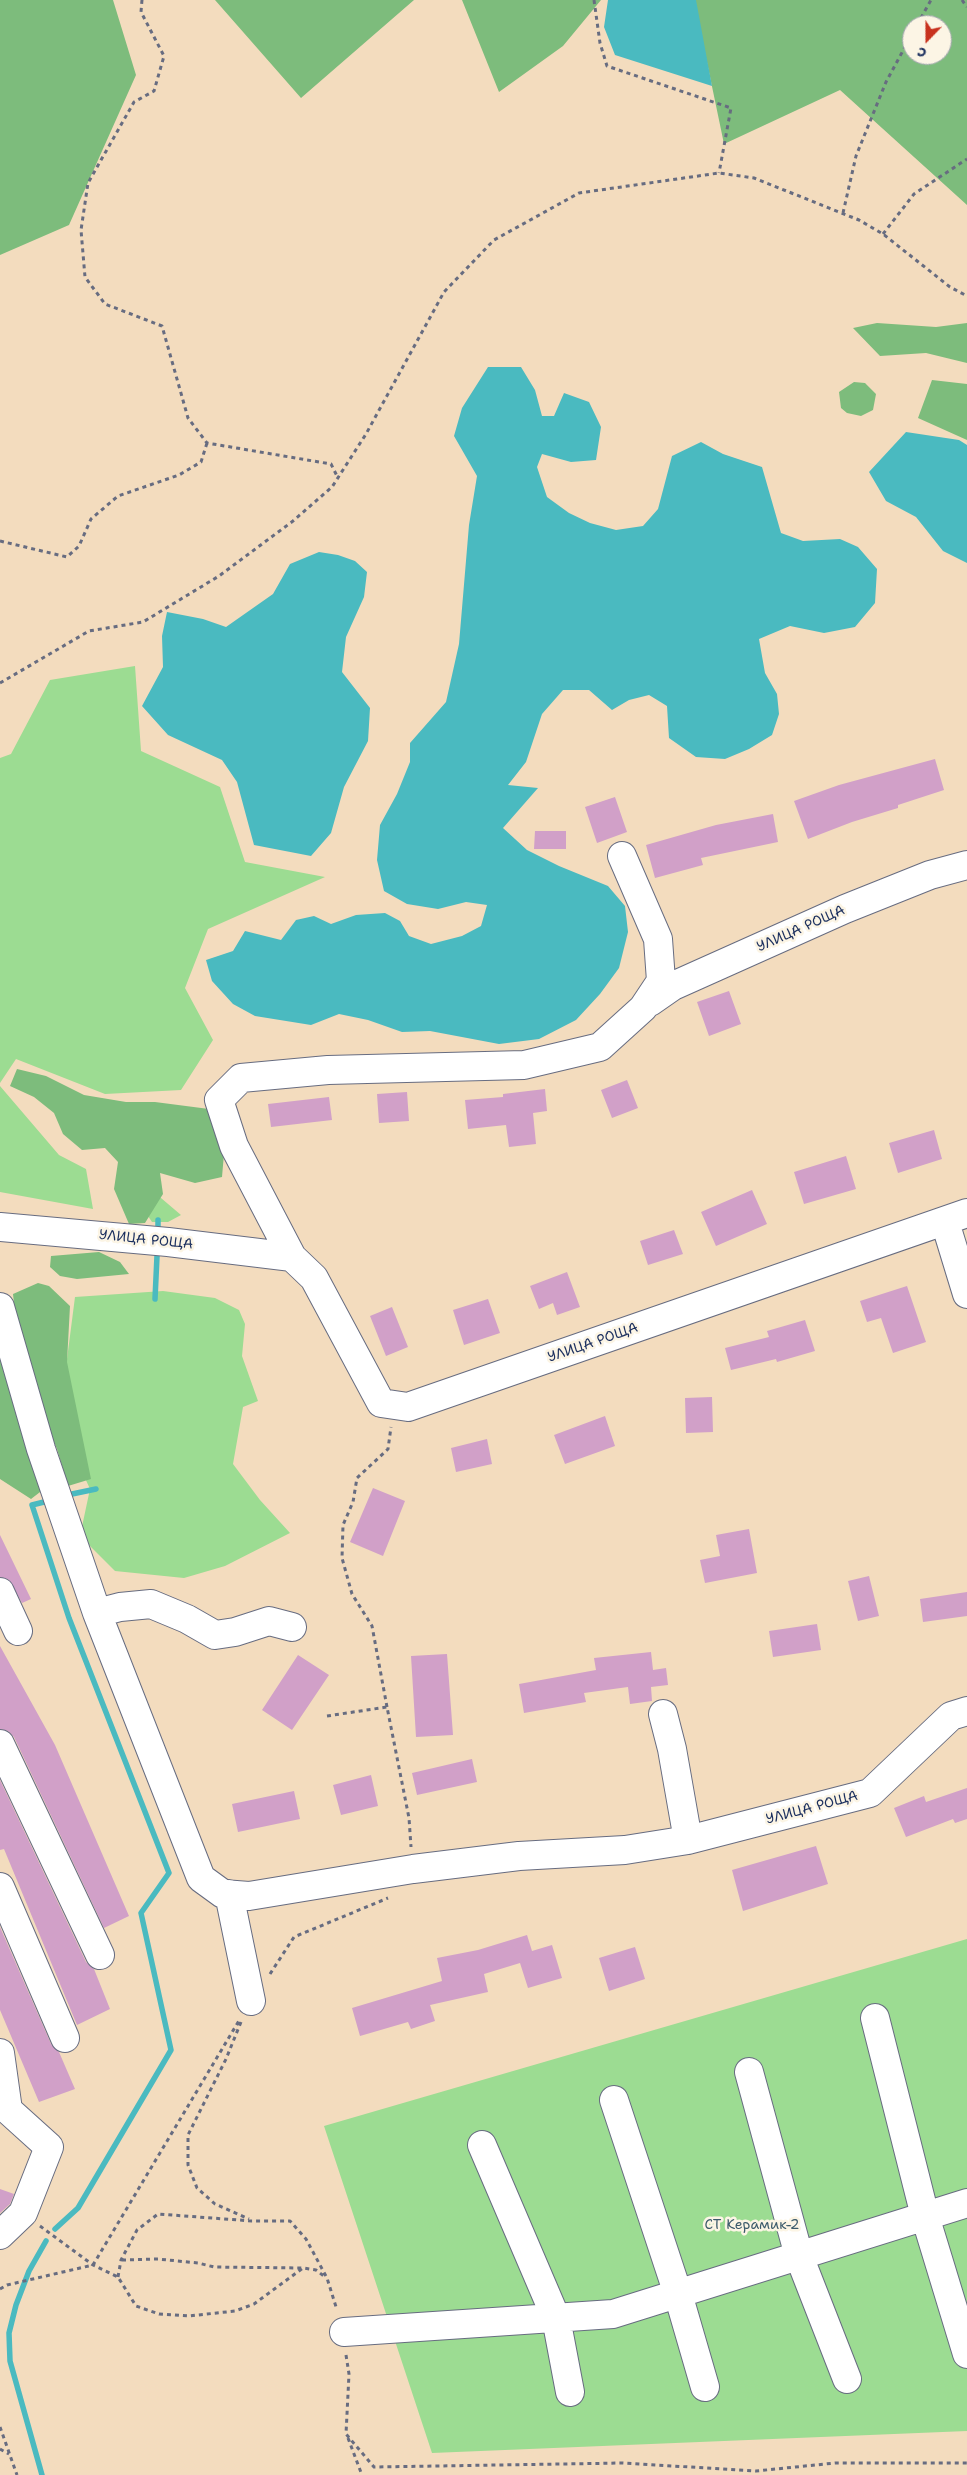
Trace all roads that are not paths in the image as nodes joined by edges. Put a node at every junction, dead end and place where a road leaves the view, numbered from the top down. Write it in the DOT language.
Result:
graph roads {
  1 [pos="622,856"];
  2 [pos="967,865"];
  3 [pos="643,1008"];
  4 [pos="956,1218"];
  5 [pos="0,1227"];
  6 [pos="292,1257"];
  7 [pos="967,1294"];
  8 [pos="0,1307"];
  9 [pos="0,1592"];
  10 [pos="97,1613"];
  11 [pos="292,1627"];
  12 [pos="18,1631"];
  13 [pos="967,1711"];
  14 [pos="663,1714"];
  15 [pos="0,1744"];
  16 [pos="688,1840"];
  17 [pos="0,1887"];
  18 [pos="230,1894"];
  19 [pos="100,1955"];
  20 [pos="249,2005"];
  21 [pos="875,2018"];
  22 [pos="65,2038"];
  23 [pos="0,2053"];
  24 [pos="749,2072"];
  25 [pos="614,2100"];
  26 [pos="4,2108"];
  27 [pos="482,2145"];
  28 [pos="967,2203"];
  29 [pos="925,2216"];
  30 [pos="0,2235"];
  31 [pos="799,2256"];
  32 [pos="678,2294"];
  33 [pos="556,2318"];
  34 [pos="344,2332"];
  35 [pos="967,2354"];
  36 [pos="847,2379"];
  37 [pos="705,2387"];
  38 [pos="570,2392"];
  1 -- 3 [label="street, УЛИЦА РОЩА"];
  2 -- 3 [label="street, УЛИЦА РОЩА"];
  3 -- 6 [label="street, УЛИЦА РОЩА"];
  4 -- 6 [label="street, УЛИЦА РОЩА"];
  4 -- 7 [label="street"];
  5 -- 6 [label="street, УЛИЦА РОЩА"];
  8 -- 10 [label="street"];
  9 -- 12 [label="street"];
  10 -- 11 [label="street"];
  10 -- 18 [label="street"];
  13 -- 16 [label="street, УЛИЦА РОЩА"];
  14 -- 16 [label="street"];
  15 -- 19 [label="street"];
  16 -- 18 [label="street, УЛИЦА РОЩА"];
  17 -- 22 [label="street"];
  18 -- 20 [label="street"];
  21 -- 29 [label="street"];
  23 -- 26 [label="street"];
  24 -- 31 [label="street"];
  25 -- 32 [label="street"];
  26 -- 30 [label="street"];
  27 -- 33 [label="street"];
  28 -- 29 [label="street"];
  29 -- 31 [label="street"];
  29 -- 35 [label="street"];
  31 -- 32 [label="street"];
  31 -- 36 [label="street"];
  32 -- 33 [label="street"];
  32 -- 37 [label="street"];
  33 -- 34 [label="street"];
  33 -- 38 [label="street"];
}
